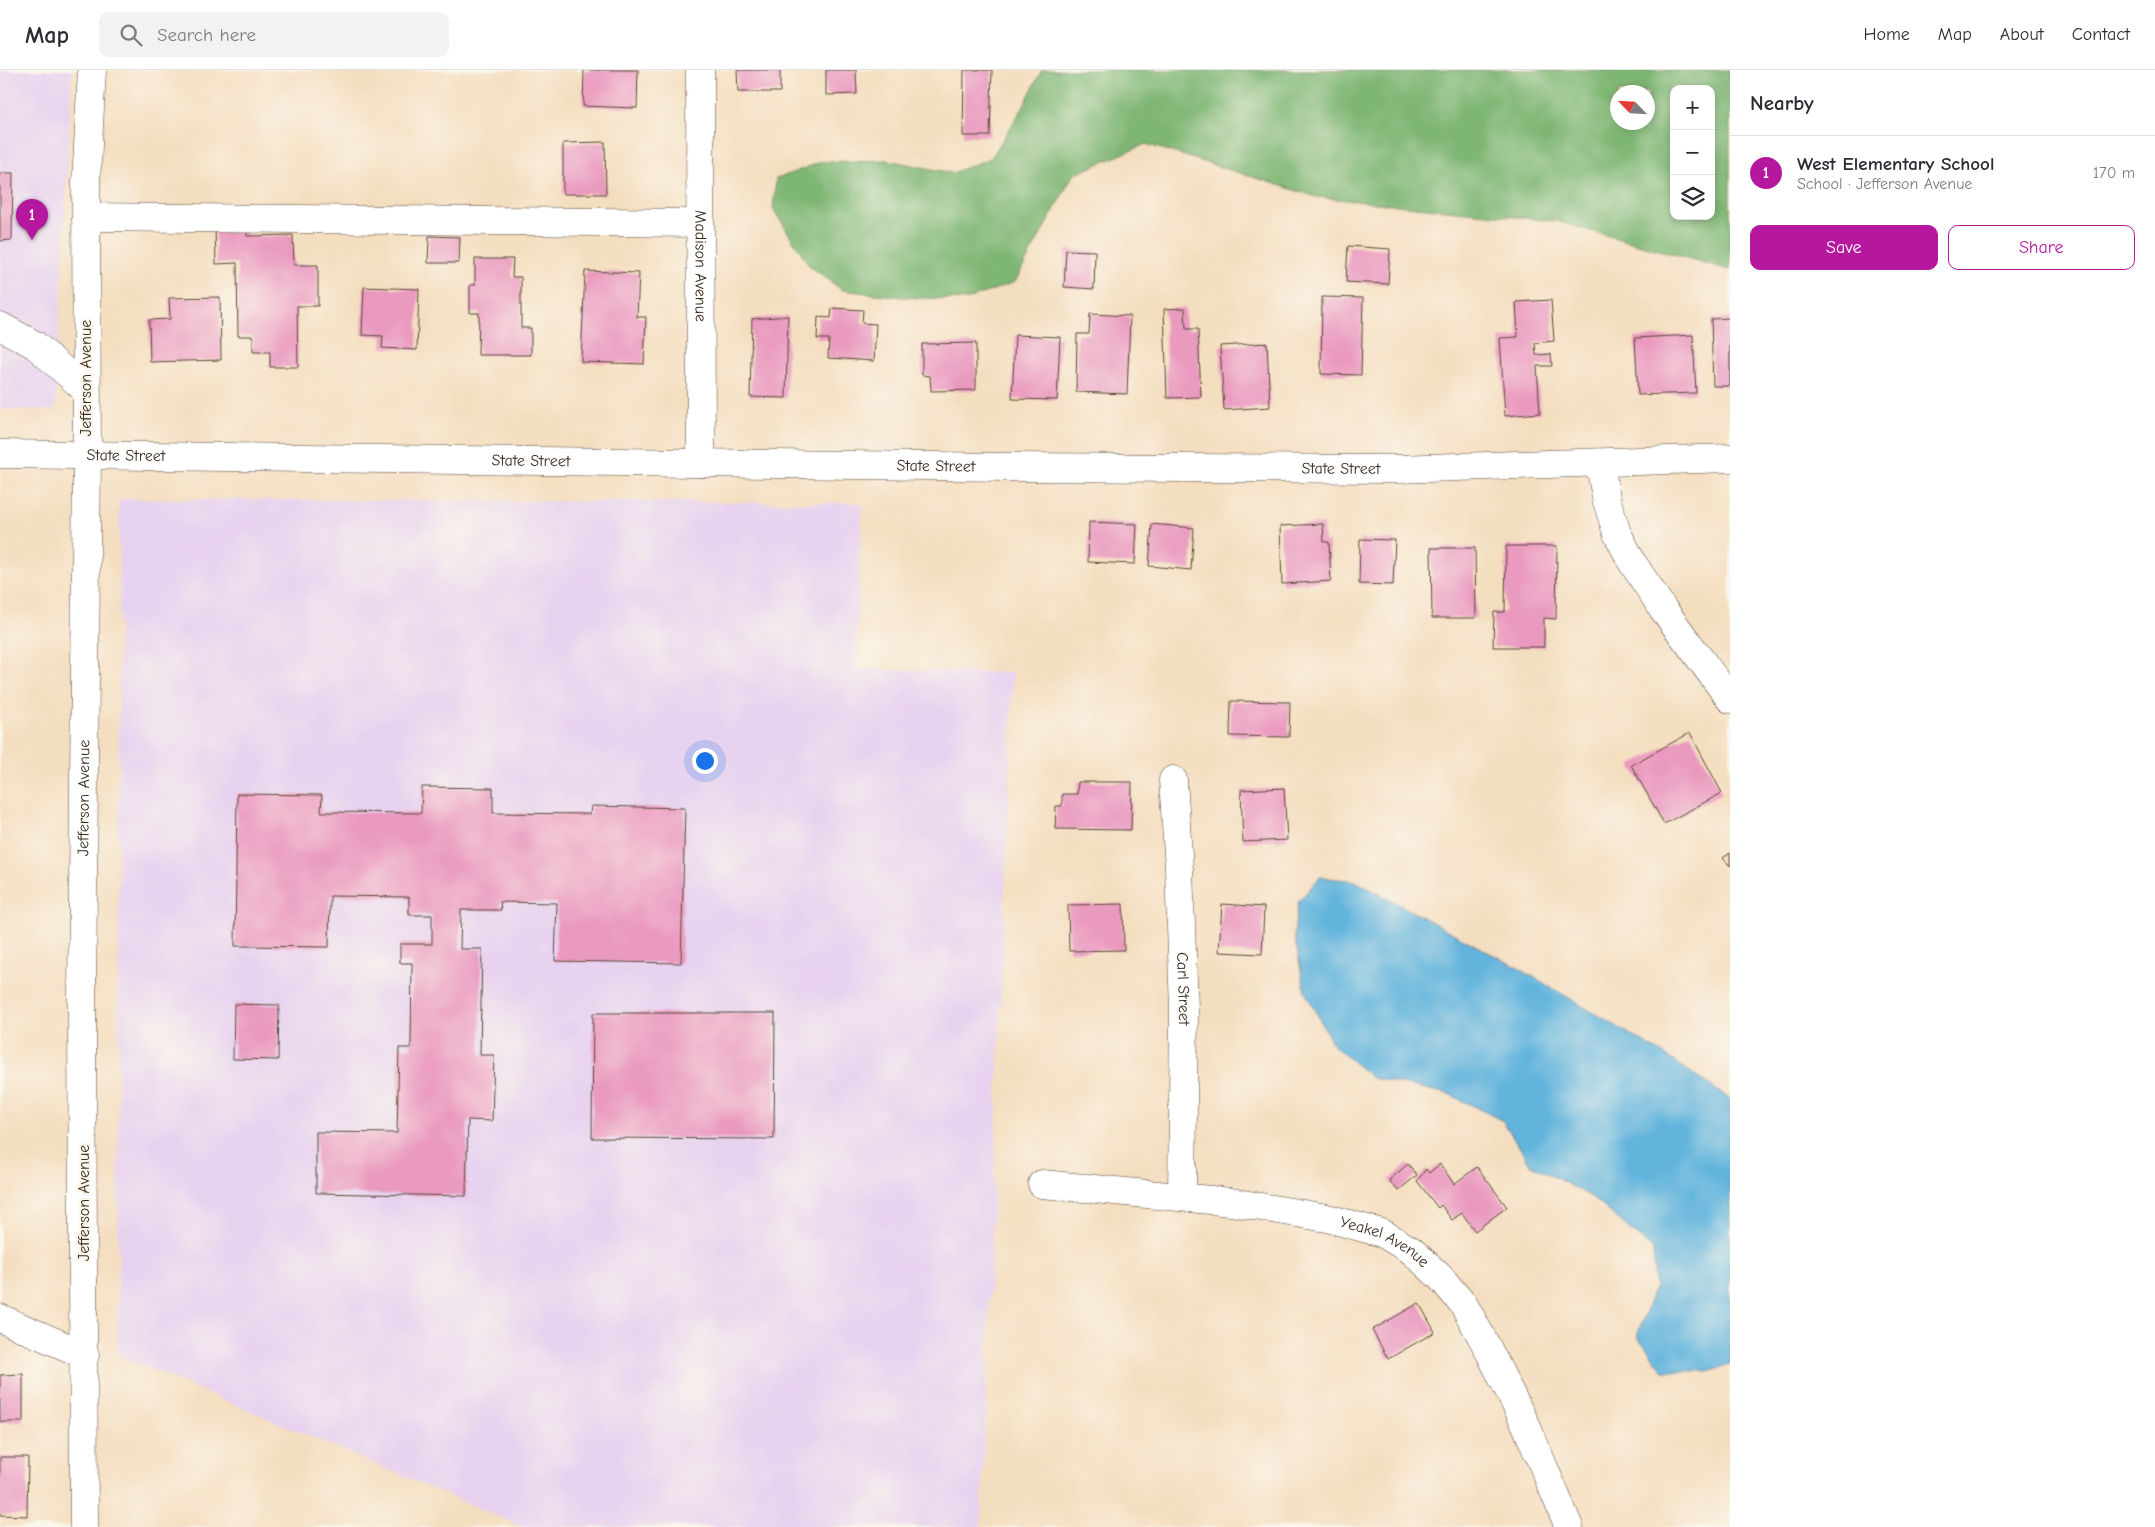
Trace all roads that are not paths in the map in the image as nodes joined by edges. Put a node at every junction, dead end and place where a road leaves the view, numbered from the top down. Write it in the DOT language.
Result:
graph roads {
  1 [pos="92,70"];
  2 [pos="700,70"];
  3 [pos="86,217"];
  4 [pos="700,223"];
  5 [pos="0,326"];
  6 [pos="86,390"];
  7 [pos="0,454"];
  8 [pos="87,455"];
  9 [pos="1730,458"];
  10 [pos="701,463"];
  11 [pos="1600,464"];
  12 [pos="1730,699"];
  13 [pos="1173,780"];
  14 [pos="1042,1184"];
  15 [pos="1182,1197"];
  16 [pos="0,1318"];
  17 [pos="85,1354"];
  18 [pos="84,1527"];
  19 [pos="1569,1527"];
  1 -- 3 [label="street, Jefferson Avenue"];
  2 -- 4 [label="street, Madison Avenue"];
  3 -- 4 [label="street"];
  3 -- 6 [label="street, Jefferson Avenue"];
  4 -- 10 [label="street, Madison Avenue"];
  5 -- 6 [label="street"];
  6 -- 8 [label="street, Jefferson Avenue"];
  7 -- 8 [label="street, State Street"];
  8 -- 10 [label="street, State Street"];
  8 -- 17 [label="street, Jefferson Avenue"];
  9 -- 11 [label="street, State Street"];
  10 -- 11 [label="street, State Street"];
  11 -- 12 [label="street"];
  13 -- 15 [label="street, Carl Street"];
  14 -- 15 [label="street, Yeakel Avenue"];
  15 -- 19 [label="street, Yeakel Avenue"];
  16 -- 17 [label="street"];
  17 -- 18 [label="street, Jefferson Avenue"];
}
